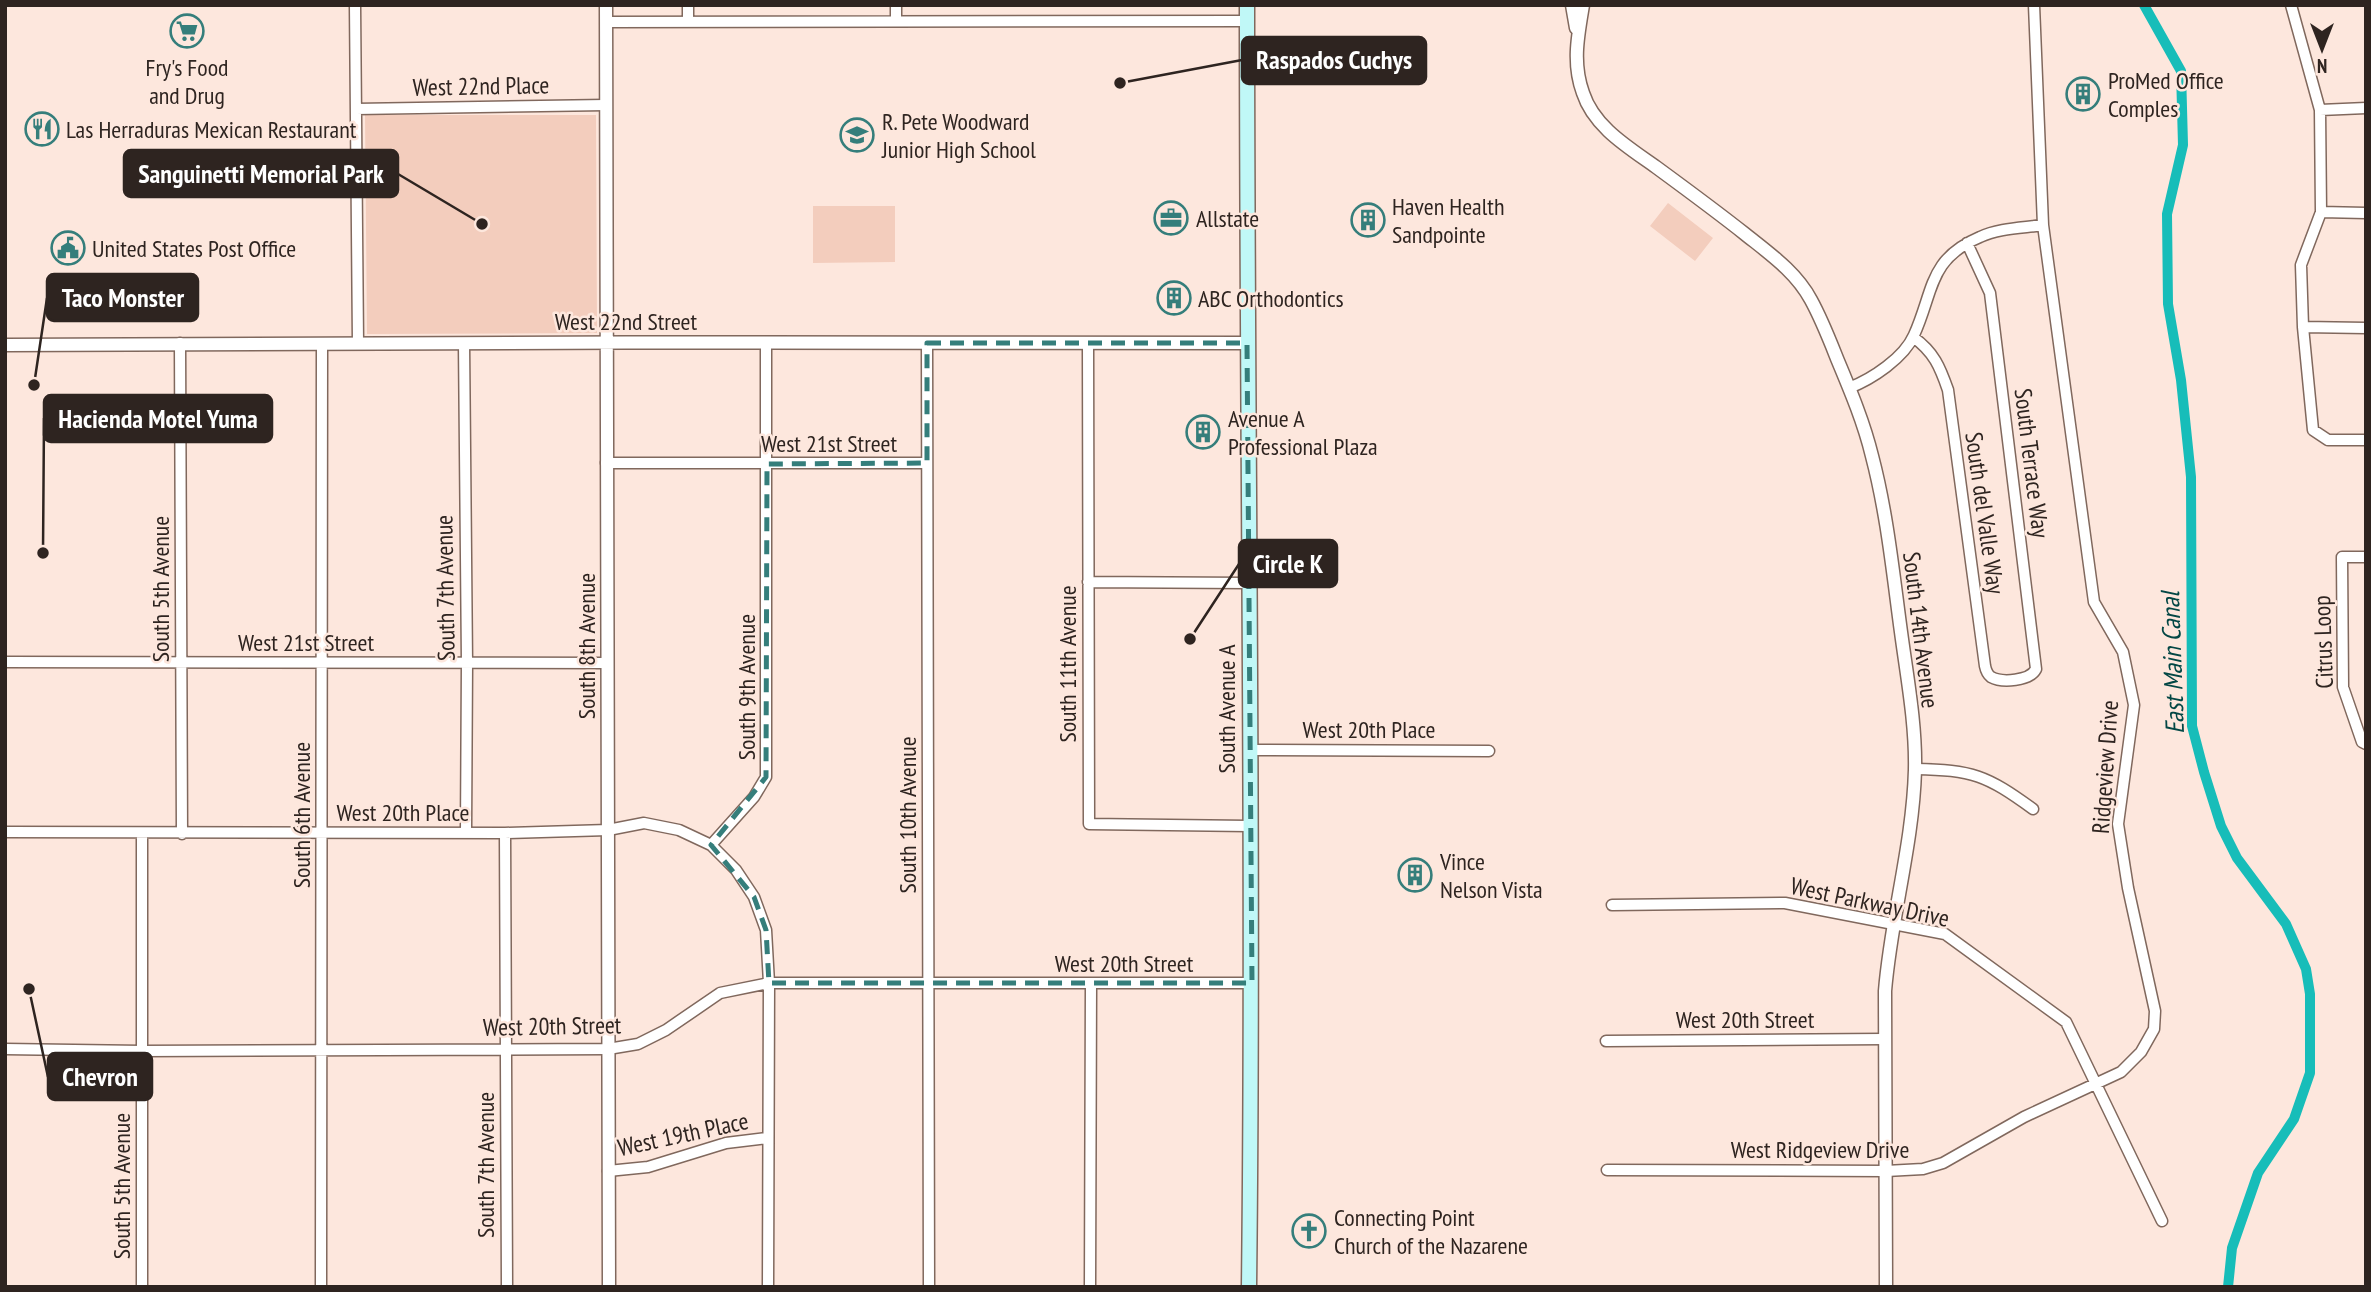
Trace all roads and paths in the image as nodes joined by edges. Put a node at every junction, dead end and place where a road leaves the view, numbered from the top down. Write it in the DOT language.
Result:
graph roads {
  1 [pos="355,5"];
  2 [pos="606,5"];
  3 [pos="688,5"];
  4 [pos="896,5"];
  5 [pos="1247,5"];
  6 [pos="1572,5"];
  7 [pos="1583,5"];
  8 [pos="2034,5"];
  9 [pos="2293,6"];
  10 [pos="688,21"];
  11 [pos="896,21"];
  12 [pos="1247,21"];
  13 [pos="607,22"];
  14 [pos="1577,32"];
  15 [pos="606,106"];
  16 [pos="2366,108"];
  17 [pos="356,109"];
  18 [pos="2320,110"];
  19 [pos="2320,212"];
  20 [pos="2366,213"];
  21 [pos="2043,225"];
  22 [pos="1967,243"];
  23 [pos="2303,327"];
  24 [pos="2366,328"];
  25 [pos="1913,337"];
  26 [pos="606,342"];
  27 [pos="358,343"];
  28 [pos="464,343"];
  29 [pos="927,343"];
  30 [pos="1247,343"];
  31 [pos="180,344"];
  32 [pos="322,344"];
  33 [pos="766,344"];
  34 [pos="1088,344"];
  35 [pos="5,345"];
  36 [pos="1849,388"];
  37 [pos="2366,440"];
  38 [pos="606,463"];
  39 [pos="926,463"];
  40 [pos="767,464"];
  41 [pos="2366,557"];
  42 [pos="1088,583"];
  43 [pos="1248,583"];
  44 [pos="5,662"];
  45 [pos="181,663"];
  46 [pos="323,663"];
  47 [pos="467,663"];
  48 [pos="607,663"];
  49 [pos="2018,680"];
  50 [pos="2366,744"];
  51 [pos="1249,750"];
  52 [pos="1489,751"];
  53 [pos="1915,769"];
  54 [pos="2033,808"];
  55 [pos="1249,826"];
  56 [pos="607,830"];
  57 [pos="5,832"];
  58 [pos="466,832"];
  59 [pos="505,833"];
  60 [pos="142,834"];
  61 [pos="182,834"];
  62 [pos="321,834"];
  63 [pos="712,845"];
  64 [pos="1612,905"];
  65 [pos="1894,924"];
  66 [pos="769,983"];
  67 [pos="929,983"];
  68 [pos="1252,983"];
  69 [pos="1091,984"];
  70 [pos="1884,1040"];
  71 [pos="1606,1041"];
  72 [pos="506,1048"];
  73 [pos="5,1049"];
  74 [pos="321,1049"];
  75 [pos="608,1049"];
  76 [pos="142,1051"];
  77 [pos="2097,1083"];
  78 [pos="767,1138"];
  79 [pos="1607,1170"];
  80 [pos="608,1171"];
  81 [pos="1885,1171"];
  82 [pos="2162,1221"];
  83 [pos="142,1287"];
  84 [pos="321,1287"];
  85 [pos="506,1287"];
  86 [pos="609,1287"];
  87 [pos="768,1287"];
  88 [pos="929,1287"];
  89 [pos="1090,1287"];
  90 [pos="1249,1287"];
  91 [pos="1886,1287"];
  1 -- 17 [label="street"];
  2 -- 13 [label="street, South 8th Avenue"];
  3 -- 10 [label="street"];
  4 -- 11 [label="street"];
  5 -- 12 [label="main road, South Avenue A"];
  6 -- 14 [label="street"];
  7 -- 14 [label="street"];
  8 -- 21 [label="street, Ridgeview Drive"];
  9 -- 18 [label="street"];
  10 -- 11 [label="street"];
  10 -- 13 [label="street"];
  11 -- 12 [label="street"];
  12 -- 30 [label="main road, South Avenue A"];
  13 -- 15 [label="street, South 8th Avenue"];
  14 -- 36 [label="street, South 14th Avenue"];
  15 -- 17 [label="street, West 22nd Place"];
  15 -- 26 [label="street, South 8th Avenue"];
  16 -- 18 [label="street"];
  17 -- 27 [label="street"];
  18 -- 19 [label="street"];
  19 -- 20 [label="street"];
  19 -- 23 [label="street"];
  21 -- 22 [label="street"];
  21 -- 77 [label="street, Ridgeview Drive"];
  22 -- 25 [label="street"];
  22 -- 49 [label="street, South Terrace Way"];
  23 -- 24 [label="street"];
  23 -- 37 [label="street"];
  25 -- 36 [label="street"];
  25 -- 49 [label="street, South del Valle Way"];
  26 -- 28 [label="street, West 22nd Street"];
  26 -- 33 [label="street, West 22nd Street"];
  26 -- 38 [label="street, South 8th Avenue"];
  27 -- 28 [label="street, West 22nd Street"];
  27 -- 32 [label="street, West 22nd Street"];
  28 -- 47 [label="street, South 7th Avenue"];
  29 -- 33 [label="street, West 22nd Street"];
  29 -- 34 [label="street, West 22nd Street"];
  29 -- 39 [label="street, South 10th Avenue"];
  30 -- 34 [label="street, West 22nd Street"];
  30 -- 43 [label="main road, South Avenue A"];
  31 -- 32 [label="street, West 22nd Street"];
  31 -- 35 [label="street, West 22nd Street"];
  31 -- 45 [label="street, South 5th Avenue"];
  32 -- 46 [label="street, South 6th Avenue"];
  33 -- 40 [label="street, South 9th Avenue"];
  34 -- 42 [label="street, South 11th Avenue"];
  36 -- 53 [label="street, South 14th Avenue"];
  38 -- 40 [label="street, West 21st Street"];
  38 -- 48 [label="street, South 8th Avenue"];
  39 -- 40 [label="street, West 21st Street"];
  39 -- 67 [label="street, South 10th Avenue"];
  40 -- 63 [label="street, South 9th Avenue"];
  41 -- 50 [label="street, Citrus Loop"];
  42 -- 43 [label="street"];
  42 -- 55 [label="street, South 11th Avenue"];
  43 -- 51 [label="main road, South Avenue A"];
  44 -- 45 [label="street, West 21st Street"];
  45 -- 46 [label="street, West 21st Street"];
  45 -- 61 [label="street, South 5th Avenue"];
  46 -- 47 [label="street, West 21st Street"];
  46 -- 62 [label="street, South 6th Avenue"];
  47 -- 48 [label="street, West 21st Street"];
  47 -- 58 [label="street, South 7th Avenue"];
  48 -- 56 [label="street, South 8th Avenue"];
  51 -- 52 [label="street, West 20th Place"];
  51 -- 55 [label="main road, South Avenue A"];
  53 -- 54 [label="street"];
  53 -- 65 [label="street, South 14th Avenue"];
  55 -- 68 [label="main road, South Avenue A"];
  56 -- 59 [label="street, West 20th Place"];
  56 -- 63 [label="street, West 20th Place"];
  56 -- 75 [label="street, South 8th Avenue"];
  57 -- 60 [label="street, West 20th Place"];
  58 -- 59 [label="street, West 20th Place"];
  58 -- 62 [label="street, West 20th Place"];
  59 -- 72 [label="street, South 7th Avenue"];
  60 -- 61 [label="street, West 20th Place"];
  60 -- 76 [label="street, South 5th Avenue"];
  61 -- 62 [label="street, West 20th Place"];
  62 -- 74 [label="street, South 6th Avenue"];
  63 -- 66 [label="street"];
  64 -- 65 [label="street, West Parkway Drive"];
  65 -- 70 [label="street, South 14th Avenue"];
  65 -- 77 [label="street, West Parkway Drive"];
  66 -- 67 [label="street, West 20th Street"];
  66 -- 75 [label="street, West 20th Street"];
  66 -- 78 [label="street"];
  67 -- 69 [label="street, West 20th Street"];
  67 -- 88 [label="street, South 10th Avenue"];
  68 -- 69 [label="street, West 20th Street"];
  68 -- 90 [label="main road, South Avenue A"];
  69 -- 89 [label="street"];
  70 -- 71 [label="street, West 20th Street"];
  70 -- 81 [label="street, South 14th Avenue"];
  72 -- 74 [label="street, West 20th Street"];
  72 -- 75 [label="street, West 20th Street"];
  72 -- 85 [label="street, South 7th Avenue"];
  73 -- 76 [label="street, West 20th Street"];
  74 -- 76 [label="street, West 20th Street"];
  74 -- 84 [label="street, South 6th Avenue"];
  75 -- 80 [label="street, South 8th Avenue"];
  76 -- 83 [label="street, South 5th Avenue"];
  77 -- 81 [label="street, West Ridgeview Drive"];
  77 -- 82 [label="street, West Parkway Drive"];
  78 -- 80 [label="street, West 19th Place"];
  78 -- 87 [label="street"];
  79 -- 81 [label="street, West Ridgeview Drive"];
  80 -- 86 [label="street, South 8th Avenue"];
  81 -- 91 [label="street, South 14th Avenue"];
}
